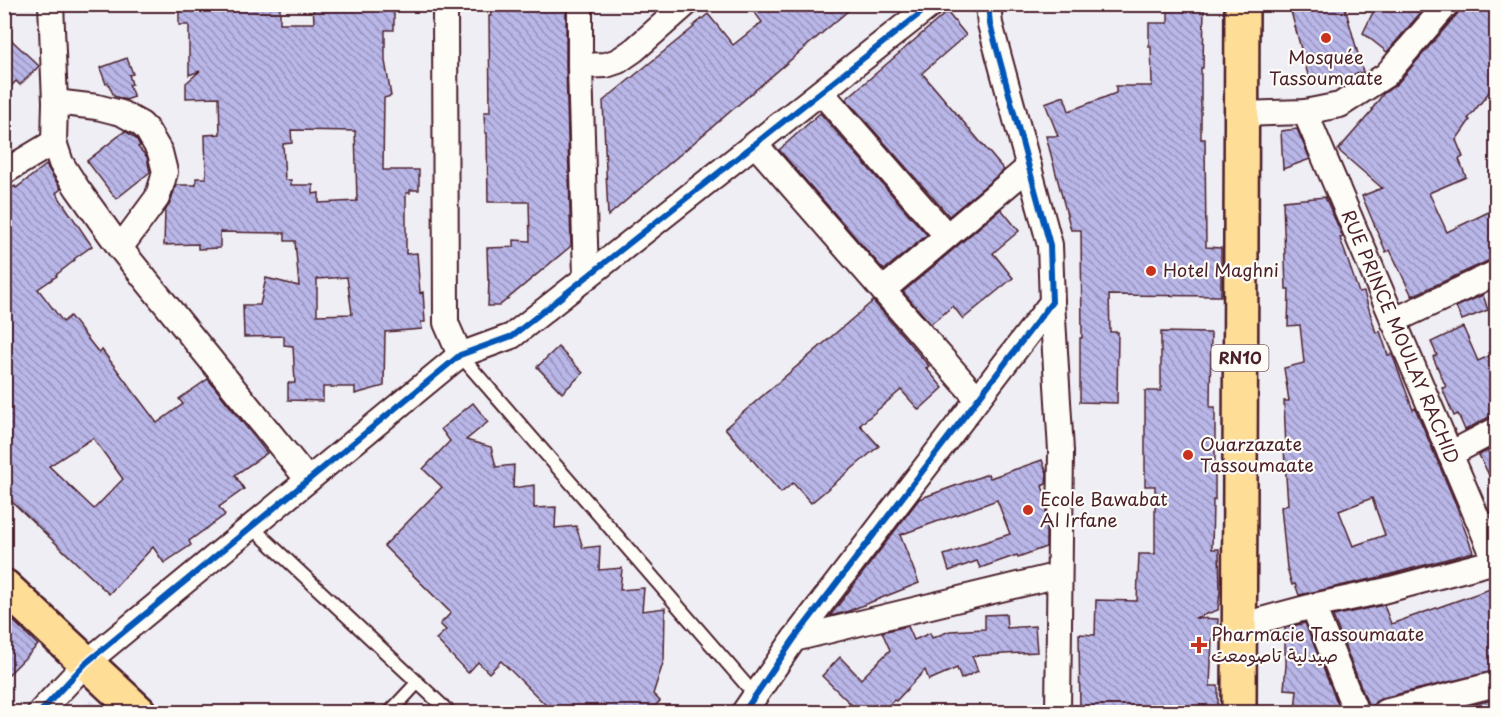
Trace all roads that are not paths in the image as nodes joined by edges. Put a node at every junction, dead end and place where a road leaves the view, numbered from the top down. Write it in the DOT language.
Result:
graph roads {
  1 [pos="51,4"];
  2 [pos="445,4"];
  3 [pos="580,4"];
  4 [pos="686,4"];
  5 [pos="932,4"];
  6 [pos="988,4"];
  7 [pos="1242,4"];
  8 [pos="1447,4"];
  9 [pos="580,66"];
  10 [pos="821,92"];
  11 [pos="55,102"];
  12 [pos="1305,112"];
  13 [pos="1242,114"];
  14 [pos="54,142"];
  15 [pos="755,144"];
  16 [pos="1029,167"];
  17 [pos="4,172"];
  18 [pos="947,236"];
  19 [pos="120,248"];
  20 [pos="1497,273"];
  21 [pos="586,278"];
  22 [pos="883,290"];
  23 [pos="1052,302"];
  24 [pos="1393,321"];
  25 [pos="460,354"];
  26 [pos="977,398"];
  27 [pos="1497,430"];
  28 [pos="1450,454"];
  29 [pos="308,480"];
  30 [pos="251,526"];
  31 [pos="1496,561"];
  32 [pos="1059,575"];
  33 [pos="4,586"];
  34 [pos="1313,606"];
  35 [pos="1239,626"];
  36 [pos="794,639"];
  37 [pos="86,663"];
  38 [pos="417,683"];
  39 [pos="1497,684"];
  40 [pos="750,704"];
  41 [pos="40,712"];
  42 [pos="139,712"];
  43 [pos="390,712"];
  44 [pos="449,712"];
  45 [pos="1058,712"];
  46 [pos="1239,712"];
  47 [pos="1356,712"];
  48 [pos="1385,712"];
  1 -- 11 [label="street"];
  2 -- 25 [label="street"];
  3 -- 9 [label="street"];
  4 -- 9 [label="street"];
  5 -- 10 [label="street"];
  6 -- 16 [label="street"];
  7 -- 13 [label="main road, RN10"];
  8 -- 12 [label="street"];
  9 -- 21 [label="street"];
  10 -- 15 [label="street"];
  10 -- 18 [label="street"];
  11 -- 14 [label="street"];
  11 -- 19 [label="street"];
  12 -- 13 [label="street"];
  12 -- 24 [label="street, RUE PRINCE MOULAY RACHID"];
  13 -- 35 [label="main road, RN10"];
  14 -- 17 [label="street"];
  14 -- 19 [label="street"];
  15 -- 21 [label="street"];
  15 -- 22 [label="street"];
  16 -- 18 [label="street"];
  16 -- 23 [label="street"];
  18 -- 22 [label="street"];
  19 -- 29 [label="street"];
  20 -- 24 [label="street"];
  21 -- 25 [label="street"];
  22 -- 26 [label="street"];
  23 -- 26 [label="street"];
  23 -- 32 [label="street"];
  24 -- 28 [label="street, RUE PRINCE MOULAY RACHID"];
  25 -- 29 [label="street"];
  25 -- 40 [label="lane"];
  26 -- 36 [label="street"];
  27 -- 28 [label="street"];
  28 -- 31 [label="street, RUE PRINCE MOULAY RACHID"];
  29 -- 30 [label="street"];
  30 -- 37 [label="street"];
  30 -- 38 [label="lane"];
  31 -- 34 [label="street"];
  32 -- 36 [label="street"];
  32 -- 45 [label="street"];
  33 -- 37 [label="main road"];
  34 -- 35 [label="street"];
  34 -- 47 [label="street"];
  35 -- 46 [label="main road, RN10"];
  36 -- 40 [label="street"];
  37 -- 41 [label="street"];
  37 -- 42 [label="main road"];
  38 -- 43 [label="lane"];
  38 -- 44 [label="lane"];
  39 -- 48 [label="street"];
}
